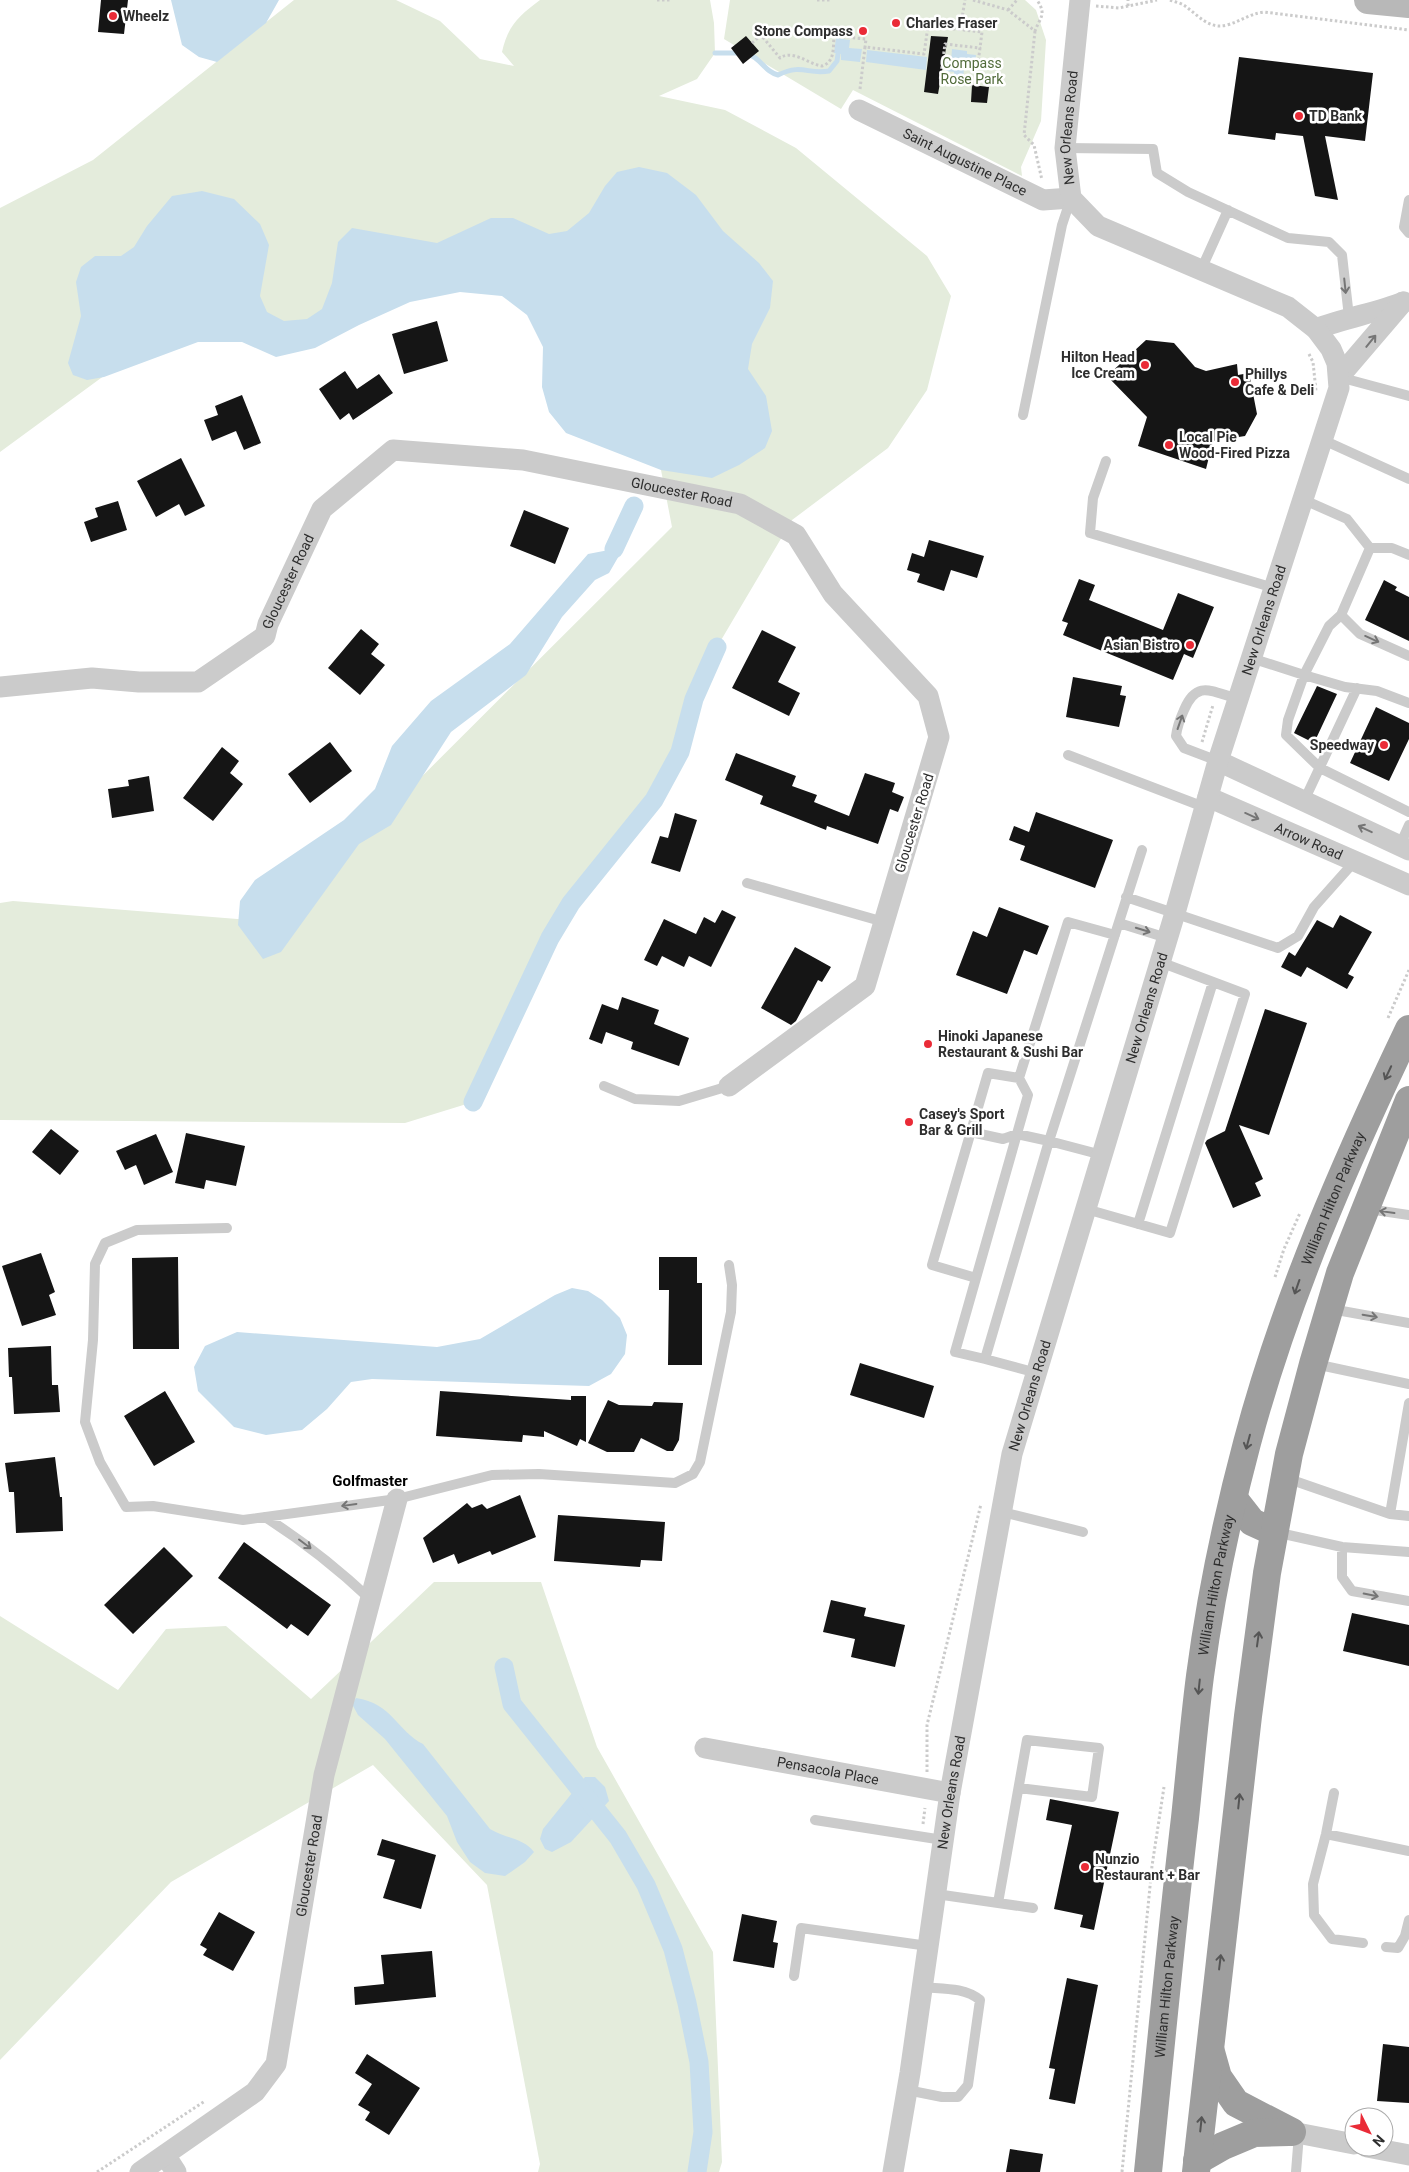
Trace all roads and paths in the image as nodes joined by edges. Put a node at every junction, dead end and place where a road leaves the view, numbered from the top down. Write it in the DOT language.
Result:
graph roads {
  1 [pos="657,0"];
  2 [pos="670,0"];
  3 [pos="817,0"];
  4 [pos="832,0"];
  5 [pos="965,0"];
  6 [pos="973,0"];
  7 [pos="1017,0"];
  8 [pos="1037,0"];
  9 [pos="1128,0"];
  10 [pos="1157,0"];
  11 [pos="1170,0"];
  12 [pos="1368,0"];
  13 [pos="1080,2"];
  14 [pos="1409,4"];
  15 [pos="1128,6"];
  16 [pos="1008,10"];
  17 [pos="960,30"];
  18 [pos="1409,30"];
  19 [pos="752,43"];
  20 [pos="865,47"];
  21 [pos="980,48"];
  22 [pos="860,89"];
  23 [pos="859,110"];
  24 [pos="1064,148"];
  25 [pos="1072,198"];
  26 [pos="1409,200"];
  27 [pos="1228,210"];
  28 [pos="1409,233"];
  29 [pos="1202,270"];
  30 [pos="1406,300"];
  31 [pos="1349,317"];
  32 [pos="1316,329"];
  33 [pos="1339,377"];
  34 [pos="1409,396"];
  35 [pos="1023,415"];
  36 [pos="1321,439"];
  37 [pos="1106,461"];
  38 [pos="1409,479"];
  39 [pos="1302,499"];
  40 [pos="1370,548"];
  41 [pos="1409,555"];
  42 [pos="1274,588"];
  43 [pos="1342,615"];
  44 [pos="1409,656"];
  45 [pos="1251,658"];
  46 [pos="1304,675"];
  47 [pos="0,687"];
  48 [pos="1357,688"];
  49 [pos="1238,699"];
  50 [pos="1409,703"];
  51 [pos="1068,755"];
  52 [pos="1218,761"];
  53 [pos="1320,768"];
  54 [pos="1304,801"];
  55 [pos="1206,802"];
  56 [pos="1408,810"];
  57 [pos="1409,825"];
  58 [pos="1404,848"];
  59 [pos="1142,850"];
  60 [pos="1355,862"];
  61 [pos="747,883"];
  62 [pos="1409,885"];
  63 [pos="1126,897"];
  64 [pos="1175,913"];
  65 [pos="884,922"];
  66 [pos="1119,923"];
  67 [pos="1115,935"];
  68 [pos="1167,938"];
  69 [pos="1160,962"];
  70 [pos="1213,982"];
  71 [pos="1409,1029"];
  72 [pos="1019,1078"];
  73 [pos="604,1086"];
  74 [pos="729,1086"];
  75 [pos="1409,1100"];
  76 [pos="1403,1129"];
  77 [pos="971,1132"];
  78 [pos="1017,1134"];
  79 [pos="1049,1141"];
  80 [pos="1102,1155"];
  81 [pos="1086,1209"];
  82 [pos="1365,1209"];
  83 [pos="1409,1214"];
  84 [pos="1138,1224"];
  85 [pos="227,1228"];
  86 [pos="728,1265"];
  87 [pos="976,1278"];
  88 [pos="1330,1309"];
  89 [pos="1409,1323"];
  90 [pos="985,1359"];
  91 [pos="1312,1364"];
  92 [pos="1037,1373"];
  93 [pos="1409,1384"];
  94 [pos="1409,1403"];
  95 [pos="1285,1477"];
  96 [pos="397,1499"];
  97 [pos="1234,1499"];
  98 [pos="1002,1512"];
  99 [pos="1390,1514"];
  100 [pos="1409,1516"];
  101 [pos="264,1517"];
  102 [pos="1083,1532"];
  103 [pos="1274,1532"];
  104 [pos="1342,1547"];
  105 [pos="1409,1552"];
  106 [pos="370,1599"];
  107 [pos="1409,1601"];
  108 [pos="705,1748"];
  109 [pos="1019,1788"];
  110 [pos="1334,1792"];
  111 [pos="950,1793"];
  112 [pos="815,1820"];
  113 [pos="1326,1834"];
  114 [pos="944,1840"];
  115 [pos="1409,1851"];
  116 [pos="936,1894"];
  117 [pos="998,1903"];
  118 [pos="1033,1908"];
  119 [pos="1409,1920"];
  120 [pos="1363,1943"];
  121 [pos="928,1946"];
  122 [pos="1386,1947"];
  123 [pos="794,1976"];
  124 [pos="922,1987"];
  125 [pos="1210,2046"];
  126 [pos="907,2090"];
  127 [pos="206,2100"];
  128 [pos="1296,2133"];
  129 [pos="1344,2142"];
  130 [pos="1394,2152"];
  131 [pos="1409,2155"];
  132 [pos="170,2163"];
  133 [pos="1197,2166"];
  134 [pos="97,2172"];
  135 [pos="140,2172"];
  136 [pos="893,2172"];
  137 [pos="1148,2172"];
  138 [pos="1296,2172"];
  1 -- 2 [label="path"];
  3 -- 4 [label="path"];
  5 -- 17 [label="path"];
  6 -- 16 [label="path"];
  7 -- 16 [label="path"];
  8 -- 16 [label="path"];
  9 -- 15 [label="path"];
  10 -- 15 [label="path"];
  11 -- 18 [label="path"];
  12 -- 14 [label="main road"];
  13 -- 15 [label="path"];
  13 -- 24 [label="street, New Orleans Road"];
  17 -- 20 [label="path"];
  17 -- 21 [label="path"];
  19 -- 20 [label="path"];
  20 -- 22 [label="path"];
  21 -- 21 [label="path"];
  23 -- 25 [label="street, Saint Augustine Place"];
  24 -- 25 [label="street, New Orleans Road"];
  24 -- 27 [label="lane"];
  25 -- 29 [label="street, New Orleans Road"];
  25 -- 35 [label="lane"];
  26 -- 28 [label="lane"];
  27 -- 29 [label="lane"];
  27 -- 31 [label="lane, one-way"];
  29 -- 32 [label="street, New Orleans Road"];
  30 -- 31 [label="street"];
  33 -- 30 [label="street, one-way"];
  31 -- 32 [label="street"];
  32 -- 33 [label="street, New Orleans Road"];
  33 -- 34 [label="lane"];
  33 -- 36 [label="street, New Orleans Road"];
  36 -- 38 [label="lane"];
  36 -- 39 [label="street, New Orleans Road"];
  37 -- 42 [label="lane"];
  39 -- 40 [label="lane"];
  39 -- 42 [label="street, New Orleans Road"];
  40 -- 41 [label="lane"];
  40 -- 43 [label="lane"];
  42 -- 45 [label="street, New Orleans Road"];
  43 -- 44 [label="lane, one-way"];
  43 -- 46 [label="lane"];
  45 -- 46 [label="lane"];
  45 -- 49 [label="street, New Orleans Road"];
  46 -- 48 [label="lane"];
  46 -- 53 [label="lane"];
  47 -- 65 [label="street, Gloucester Road"];
  48 -- 50 [label="lane"];
  48 -- 53 [label="lane"];
  49 -- 52 [label="street, New Orleans Road"];
  52 -- 49 [label="lane, one-way"];
  51 -- 55 [label="lane"];
  52 -- 54 [label="street"];
  52 -- 55 [label="street, New Orleans Road"];
  53 -- 54 [label="lane"];
  53 -- 56 [label="lane"];
  58 -- 54 [label="street, one-way"];
  55 -- 60 [label="street, Arrow Road, one-way"];
  55 -- 64 [label="street, New Orleans Road"];
  57 -- 58 [label="lane"];
  59 -- 63 [label="lane"];
  60 -- 62 [label="street, Arrow Road"];
  60 -- 64 [label="lane"];
  61 -- 65 [label="lane"];
  63 -- 64 [label="lane"];
  63 -- 66 [label="lane"];
  64 -- 68 [label="street, New Orleans Road"];
  65 -- 74 [label="street, Gloucester Road"];
  66 -- 67 [label="lane"];
  66 -- 68 [label="lane, one-way"];
  67 -- 72 [label="lane"];
  67 -- 79 [label="lane"];
  68 -- 69 [label="street, New Orleans Road"];
  69 -- 70 [label="lane"];
  69 -- 80 [label="street, New Orleans Road"];
  70 -- 84 [label="lane"];
  70 -- 84 [label="lane"];
  71 -- 97 [label="highway, William Hilton Parkway, one-way"];
  72 -- 77 [label="lane"];
  72 -- 78 [label="lane"];
  73 -- 74 [label="lane"];
  75 -- 76 [label="highway"];
  76 -- 82 [label="highway"];
  77 -- 78 [label="lane"];
  77 -- 87 [label="lane"];
  78 -- 79 [label="lane"];
  78 -- 87 [label="lane"];
  79 -- 80 [label="lane"];
  79 -- 90 [label="lane"];
  80 -- 81 [label="street, New Orleans Road"];
  81 -- 84 [label="lane"];
  81 -- 92 [label="street, New Orleans Road"];
  83 -- 82 [label="lane, one-way"];
  82 -- 88 [label="highway"];
  85 -- 101 [label="lane"];
  86 -- 96 [label="lane"];
  87 -- 90 [label="lane"];
  88 -- 89 [label="lane, one-way"];
  88 -- 91 [label="highway"];
  90 -- 92 [label="lane"];
  91 -- 93 [label="lane"];
  91 -- 95 [label="highway"];
  92 -- 98 [label="street, New Orleans Road"];
  94 -- 99 [label="lane"];
  95 -- 99 [label="lane"];
  95 -- 103 [label="highway"];
  96 -- 101 [label="lane, one-way"];
  96 -- 106 [label="street, Gloucester Road"];
  97 -- 103 [label="highway"];
  97 -- 137 [label="highway, William Hilton Parkway, one-way"];
  98 -- 102 [label="lane"];
  98 -- 111 [label="street, New Orleans Road"];
  99 -- 100 [label="lane"];
  101 -- 106 [label="lane, one-way"];
  103 -- 104 [label="lane"];
  125 -- 103 [label="highway, one-way"];
  104 -- 105 [label="lane"];
  104 -- 107 [label="lane, one-way"];
  106 -- 132 [label="street, Gloucester Road"];
  108 -- 111 [label="street, Pensacola Place"];
  109 -- 109 [label="lane"];
  109 -- 117 [label="lane"];
  110 -- 113 [label="lane"];
  111 -- 114 [label="street, New Orleans Road"];
  112 -- 114 [label="lane"];
  113 -- 115 [label="lane"];
  113 -- 120 [label="lane"];
  114 -- 116 [label="street, New Orleans Road"];
  116 -- 117 [label="lane"];
  116 -- 121 [label="street, New Orleans Road"];
  117 -- 118 [label="lane"];
  119 -- 122 [label="lane"];
  121 -- 123 [label="lane"];
  121 -- 124 [label="street, New Orleans Road"];
  124 -- 126 [label="street, New Orleans Road"];
  124 -- 126 [label="lane"];
  125 -- 128 [label="highway"];
  133 -- 125 [label="highway, one-way"];
  126 -- 136 [label="street, New Orleans Road"];
  127 -- 134 [label="path"];
  128 -- 129 [label="street"];
  128 -- 133 [label="highway"];
  128 -- 138 [label="lane"];
  130 -- 131 [label="street"];
  132 -- 135 [label="street, Gloucester Road"];
}
